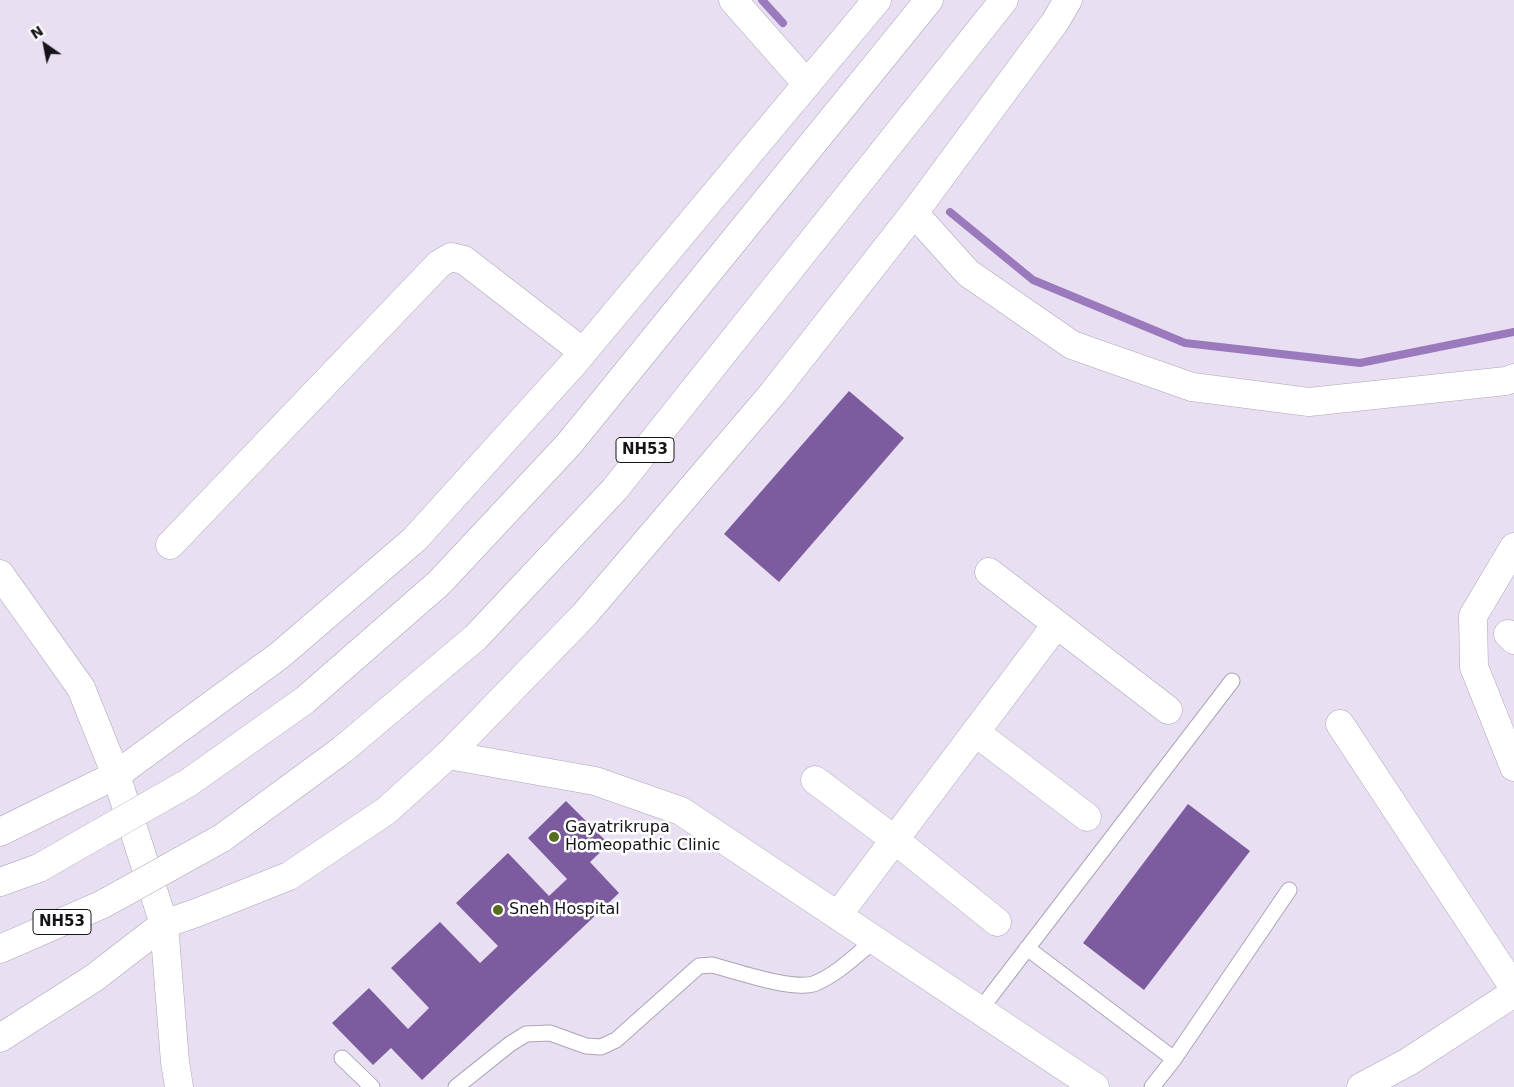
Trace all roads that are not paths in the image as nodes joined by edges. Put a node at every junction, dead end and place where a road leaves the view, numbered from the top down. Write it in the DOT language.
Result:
graph roads {
  1 [pos="733,0"];
  2 [pos="877,0"];
  3 [pos="929,0"];
  4 [pos="1004,0"];
  5 [pos="1068,0"];
  6 [pos="807,84"];
  7 [pos="914,213"];
  8 [pos="583,352"];
  9 [pos="1514,378"];
  10 [pos="170,545"];
  11 [pos="1514,547"];
  12 [pos="990,572"];
  13 [pos="0,574"];
  14 [pos="1056,625"];
  15 [pos="1232,681"];
  16 [pos="1168,710"];
  17 [pos="1340,724"];
  18 [pos="975,732"];
  19 [pos="448,755"];
  20 [pos="1514,767"];
  21 [pos="116,775"];
  22 [pos="815,780"];
  23 [pos="1087,817"];
  24 [pos="0,832"];
  25 [pos="895,840"];
  26 [pos="0,882"];
  27 [pos="1289,890"];
  28 [pos="838,915"];
  29 [pos="997,922"];
  30 [pos="164,924"];
  31 [pos="875,940"];
  32 [pos="1027,948"];
  33 [pos="0,949"];
  34 [pos="1514,988"];
  35 [pos="1514,993"];
  36 [pos="980,1010"];
  37 [pos="0,1038"];
  38 [pos="342,1058"];
  39 [pos="1174,1059"];
  40 [pos="179,1087"];
  41 [pos="372,1087"];
  42 [pos="456,1087"];
  43 [pos="1095,1087"];
  44 [pos="1152,1087"];
  45 [pos="1361,1087"];
  1 -- 6 [label="main road"];
  2 -- 6 [label="main road"];
  3 -- 26 [label="main road, bridge"];
  4 -- 33 [label="main road, NH53, bridge"];
  5 -- 7 [label="main road"];
  6 -- 8 [label="main road"];
  7 -- 9 [label="main road"];
  7 -- 19 [label="main road"];
  8 -- 10 [label="main road"];
  8 -- 21 [label="main road"];
  11 -- 20 [label="main road"];
  12 -- 14 [label="main road"];
  13 -- 21 [label="main road"];
  14 -- 16 [label="main road"];
  14 -- 18 [label="main road"];
  15 -- 32 [label="lane"];
  17 -- 34 [label="main road"];
  18 -- 23 [label="main road"];
  18 -- 25 [label="main road"];
  19 -- 28 [label="main road"];
  19 -- 30 [label="main road"];
  21 -- 24 [label="main road"];
  21 -- 30 [label="main road"];
  22 -- 25 [label="main road"];
  25 -- 28 [label="main road"];
  25 -- 29 [label="main road"];
  27 -- 39 [label="lane"];
  28 -- 31 [label="main road"];
  30 -- 37 [label="main road"];
  30 -- 40 [label="main road"];
  31 -- 36 [label="main road"];
  31 -- 42 [label="lane"];
  32 -- 36 [label="lane"];
  32 -- 39 [label="lane"];
  35 -- 45 [label="main road"];
  36 -- 43 [label="main road"];
  38 -- 41 [label="lane"];
  39 -- 44 [label="lane"];
}
